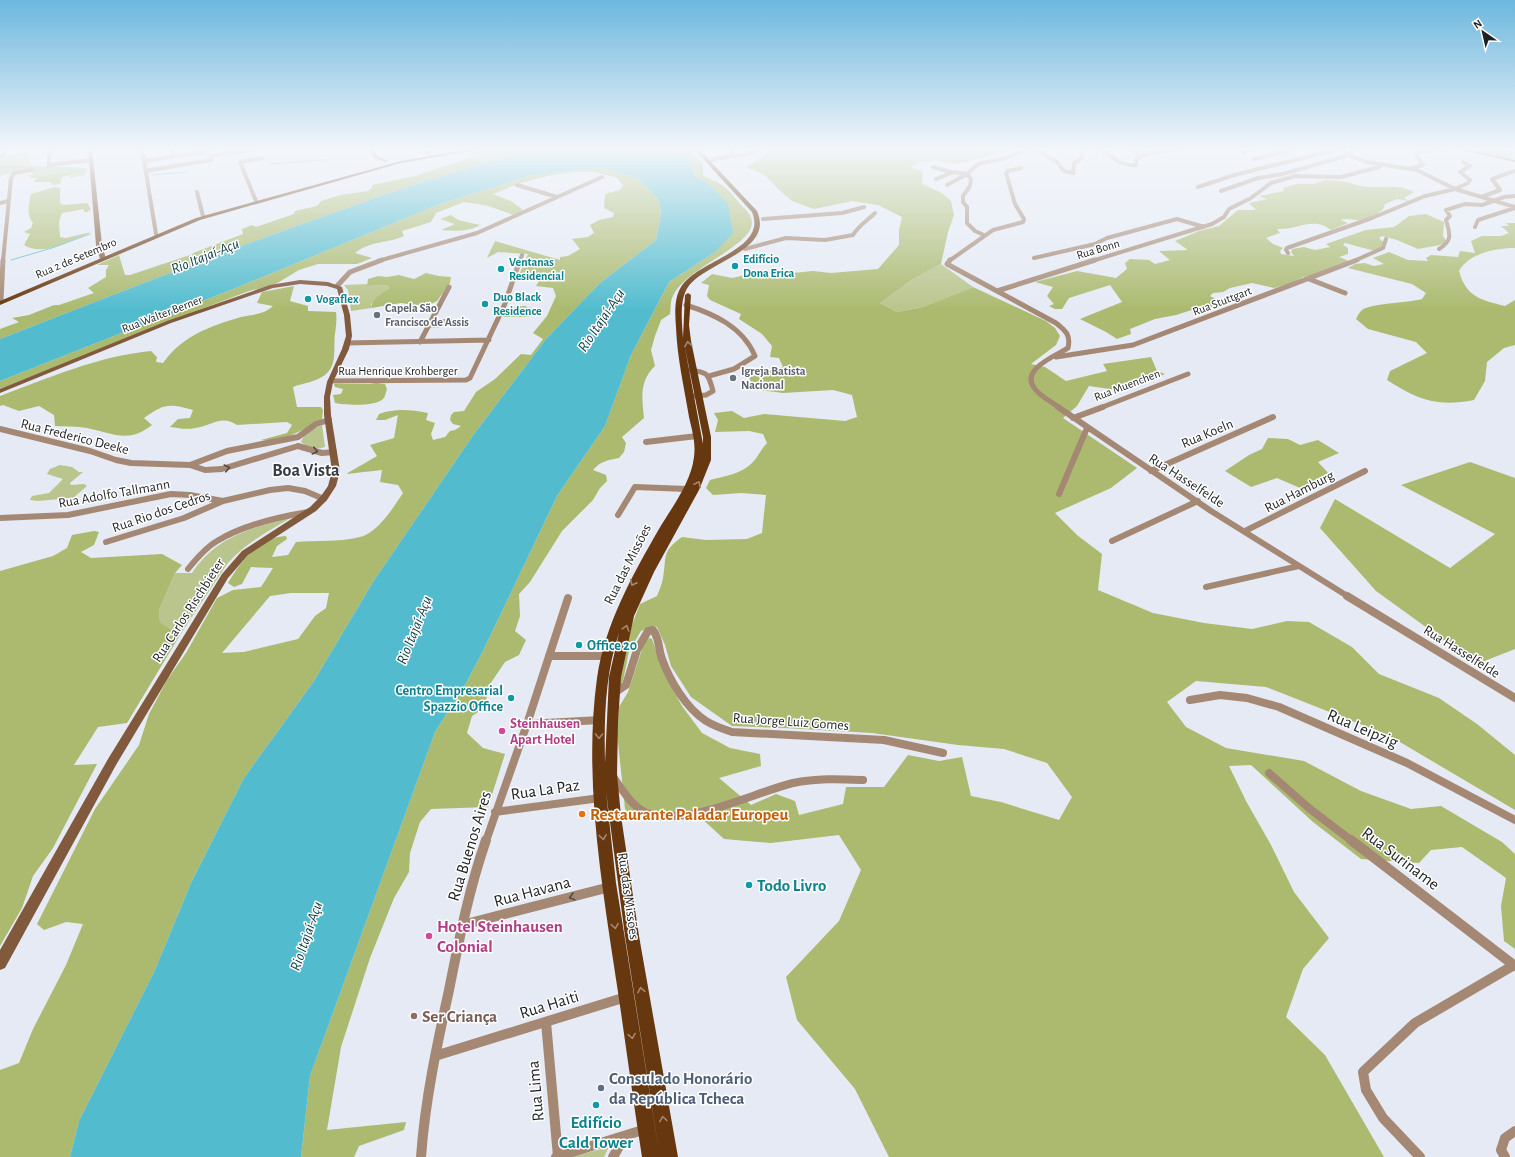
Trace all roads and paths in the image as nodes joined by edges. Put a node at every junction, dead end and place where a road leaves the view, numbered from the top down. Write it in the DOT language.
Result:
graph roads {
  1 [pos="8,201"];
  2 [pos="95,202"];
  3 [pos="150,202"];
  4 [pos="199,202"];
  5 [pos="252,202"];
  6 [pos="258,202"];
  7 [pos="546,202"];
  8 [pos="746,202"];
  9 [pos="752,202"];
  10 [pos="963,202"];
  11 [pos="1014,202"];
  12 [pos="1243,202"];
  13 [pos="1411,202"];
  14 [pos="1491,202"];
  15 [pos="1497,202"];
  16 [pos="864,207"];
  17 [pos="1515,208"];
  18 [pos="875,213"];
  19 [pos="202,216"];
  20 [pos="764,219"];
  21 [pos="1204,227"];
  22 [pos="1476,227"];
  23 [pos="156,234"];
  24 [pos="984,235"];
  25 [pos="1386,239"];
  26 [pos="745,249"];
  27 [pos="1439,249"];
  28 [pos="1288,252"];
  29 [pos="522,255"];
  30 [pos="102,258"];
  31 [pos="1034,258"];
  32 [pos="1309,279"];
  33 [pos="337,286"];
  34 [pos="449,287"];
  35 [pos="997,291"];
  36 [pos="1345,293"];
  37 [pos="0,301"];
  38 [pos="686,305"];
  39 [pos="489,340"];
  40 [pos="420,342"];
  41 [pos="347,344"];
  42 [pos="1054,357"];
  43 [pos="689,370"];
  44 [pos="1188,374"];
  45 [pos="709,376"];
  46 [pos="330,381"];
  47 [pos="0,391"];
  48 [pos="694,396"];
  49 [pos="1274,417"];
  50 [pos="1073,418"];
  51 [pos="329,420"];
  52 [pos="1088,428"];
  53 [pos="0,429"];
  54 [pos="697,436"];
  55 [pos="298,437"];
  56 [pos="646,442"];
  57 [pos="298,446"];
  58 [pos="334,452"];
  59 [pos="190,465"];
  60 [pos="1151,471"];
  61 [pos="1365,472"];
  62 [pos="687,489"];
  63 [pos="1059,494"];
  64 [pos="324,499"];
  65 [pos="223,501"];
  66 [pos="1198,501"];
  67 [pos="308,512"];
  68 [pos="618,515"];
  69 [pos="0,518"];
  70 [pos="1245,531"];
  71 [pos="1112,541"];
  72 [pos="106,542"];
  73 [pos="1299,566"];
  74 [pos="188,569"];
  75 [pos="1206,587"];
  76 [pos="568,598"];
  77 [pos="549,656"];
  78 [pos="607,656"];
  79 [pos="613,694"];
  80 [pos="1515,698"];
  81 [pos="1190,700"];
  82 [pos="600,720"];
  83 [pos="527,724"];
  84 [pos="943,753"];
  85 [pos="1270,773"];
  86 [pos="611,774"];
  87 [pos="863,780"];
  88 [pos="600,798"];
  89 [pos="495,812"];
  90 [pos="1515,820"];
  91 [pos="610,887"];
  92 [pos="626,896"];
  93 [pos="462,925"];
  94 [pos="0,963"];
  95 [pos="1515,965"];
  96 [pos="626,997"];
  97 [pos="546,1022"];
  98 [pos="435,1056"];
  99 [pos="646,1129"];
  100 [pos="1515,1131"];
  101 [pos="625,1136"];
  102 [pos="421,1157"];
  103 [pos="557,1157"];
  104 [pos="613,1157"];
  105 [pos="651,1157"];
  106 [pos="669,1157"];
  107 [pos="1420,1157"];
  108 [pos="1505,1157"];
  1 -- 37 [label="street"];
  2 -- 30 [label="street"];
  3 -- 23 [label="street"];
  4 -- 19 [label="street"];
  5 -- 19 [label="main road, Rua 2 de Setembro"];
  6 -- 30 [label="main road, Rua 2 de Setembro"];
  7 -- 33 [label="street"];
  8 -- 43 [label="main road, Rua das Missões"];
  9 -- 20 [label="main road"];
  10 -- 24 [label="street"];
  11 -- 24 [label="street"];
  12 -- 21 [label="street, Rua Bonn"];
  13 -- 28 [label="street"];
  14 -- 27 [label="street"];
  15 -- 17 [label="street"];
  16 -- 20 [label="street"];
  17 -- 22 [label="street"];
  18 -- 26 [label="street"];
  19 -- 23 [label="main road, Rua 2 de Setembro"];
  20 -- 26 [label="main road, Rua das Missões"];
  21 -- 31 [label="street"];
  21 -- 35 [label="street, Rua Bonn"];
  23 -- 30 [label="main road, Rua 2 de Setembro"];
  24 -- 35 [label="street, Rua Hasselfelde"];
  25 -- 32 [label="street, Rua Stuttgart"];
  26 -- 38 [label="main road, Rua das Missões"];
  29 -- 39 [label="street"];
  30 -- 37 [label="main road, Rua 2 de Setembro"];
  32 -- 36 [label="street"];
  32 -- 42 [label="street, Rua Stuttgart"];
  33 -- 41 [label="street, Rua Carlos Rischbieter"];
  33 -- 47 [label="street, Rua Walter Berner"];
  34 -- 40 [label="street"];
  35 -- 42 [label="street, Rua Hasselfelde"];
  43 -- 38 [label="main road, Rua das Missões, one-way"];
  38 -- 45 [label="street"];
  39 -- 40 [label="street"];
  39 -- 46 [label="street, Rua Henrique Krohberger"];
  40 -- 41 [label="street"];
  41 -- 46 [label="street, Rua Carlos Rischbieter"];
  42 -- 50 [label="street, Rua Hasselfelde"];
  43 -- 45 [label="street"];
  43 -- 48 [label="main road, Rua das Missões"];
  44 -- 50 [label="street, Rua Muenchen"];
  45 -- 48 [label="street"];
  46 -- 51 [label="street, Rua Carlos Rischbieter"];
  48 -- 54 [label="main road, Rua das Missões"];
  79 -- 48 [label="main road, Rua das Missões, one-way"];
  49 -- 60 [label="street, Rua Koeln"];
  50 -- 52 [label="street, Rua Hasselfelde"];
  51 -- 55 [label="street, Rua Frederico Deeke"];
  51 -- 58 [label="street, Rua Carlos Rischbieter"];
  52 -- 60 [label="street, Rua Hasselfelde"];
  52 -- 63 [label="street"];
  53 -- 59 [label="street, Rua Frederico Deeke"];
  54 -- 56 [label="street"];
  54 -- 62 [label="main road, Rua das Missões"];
  55 -- 57 [label="street"];
  55 -- 59 [label="street, Rua Frederico Deeke"];
  57 -- 58 [label="street, one-way"];
  59 -- 57 [label="street, one-way"];
  58 -- 64 [label="street, Rua Carlos Rischbieter"];
  60 -- 66 [label="street, Rua Hasselfelde"];
  61 -- 70 [label="street, Rua Hamburg"];
  62 -- 68 [label="street"];
  62 -- 78 [label="main road, Rua das Missões, one-way"];
  64 -- 65 [label="street, Rua Adolfo Tallmann"];
  64 -- 67 [label="street, Rua Carlos Rischbieter"];
  65 -- 69 [label="street, Rua Adolfo Tallmann"];
  65 -- 72 [label="street, Rua Rio dos Cedros"];
  66 -- 70 [label="street, Rua Hasselfelde"];
  66 -- 71 [label="street"];
  67 -- 74 [label="street"];
  67 -- 94 [label="street, Rua Carlos Rischbieter"];
  70 -- 73 [label="street, Rua Hasselfelde"];
  73 -- 75 [label="street"];
  73 -- 80 [label="street, Rua Hasselfelde"];
  76 -- 77 [label="street, Rua Buenos Aires"];
  77 -- 78 [label="street"];
  77 -- 83 [label="street, Rua Buenos Aires"];
  78 -- 82 [label="main road, Rua das Missões"];
  79 -- 84 [label="street, Rua Jorge Luiz Gomes"];
  79 -- 86 [label="main road, Rua das Missões"];
  81 -- 90 [label="street, Rua Leipzig"];
  82 -- 83 [label="street"];
  82 -- 88 [label="main road, Rua das Missões, one-way"];
  83 -- 89 [label="street, Rua Buenos Aires"];
  85 -- 95 [label="street, Rua Suriname"];
  86 -- 87 [label="street"];
  86 -- 92 [label="main road, Rua das Missões"];
  88 -- 89 [label="street, Rua La Paz"];
  88 -- 91 [label="main road, Rua das Missões, one-way"];
  89 -- 93 [label="street, Rua Buenos Aires"];
  91 -- 92 [label="main road"];
  91 -- 93 [label="street, Rua Havana, one-way"];
  91 -- 96 [label="main road, Rua das Missões, one-way"];
  106 -- 92 [label="main road, Rua das Missões, one-way"];
  93 -- 98 [label="street, Rua Buenos Aires"];
  95 -- 107 [label="street"];
  96 -- 97 [label="street, Rua Haiti"];
  96 -- 99 [label="main road, Rua das Missões, one-way"];
  97 -- 98 [label="street, Rua Haiti"];
  97 -- 103 [label="street, Rua Lima"];
  98 -- 102 [label="street, Rua Buenos Aires"];
  99 -- 101 [label="street"];
  99 -- 105 [label="main road, Rua das Missões"];
  100 -- 108 [label="street"];
  101 -- 103 [label="street"];
  101 -- 104 [label="street"];
}
